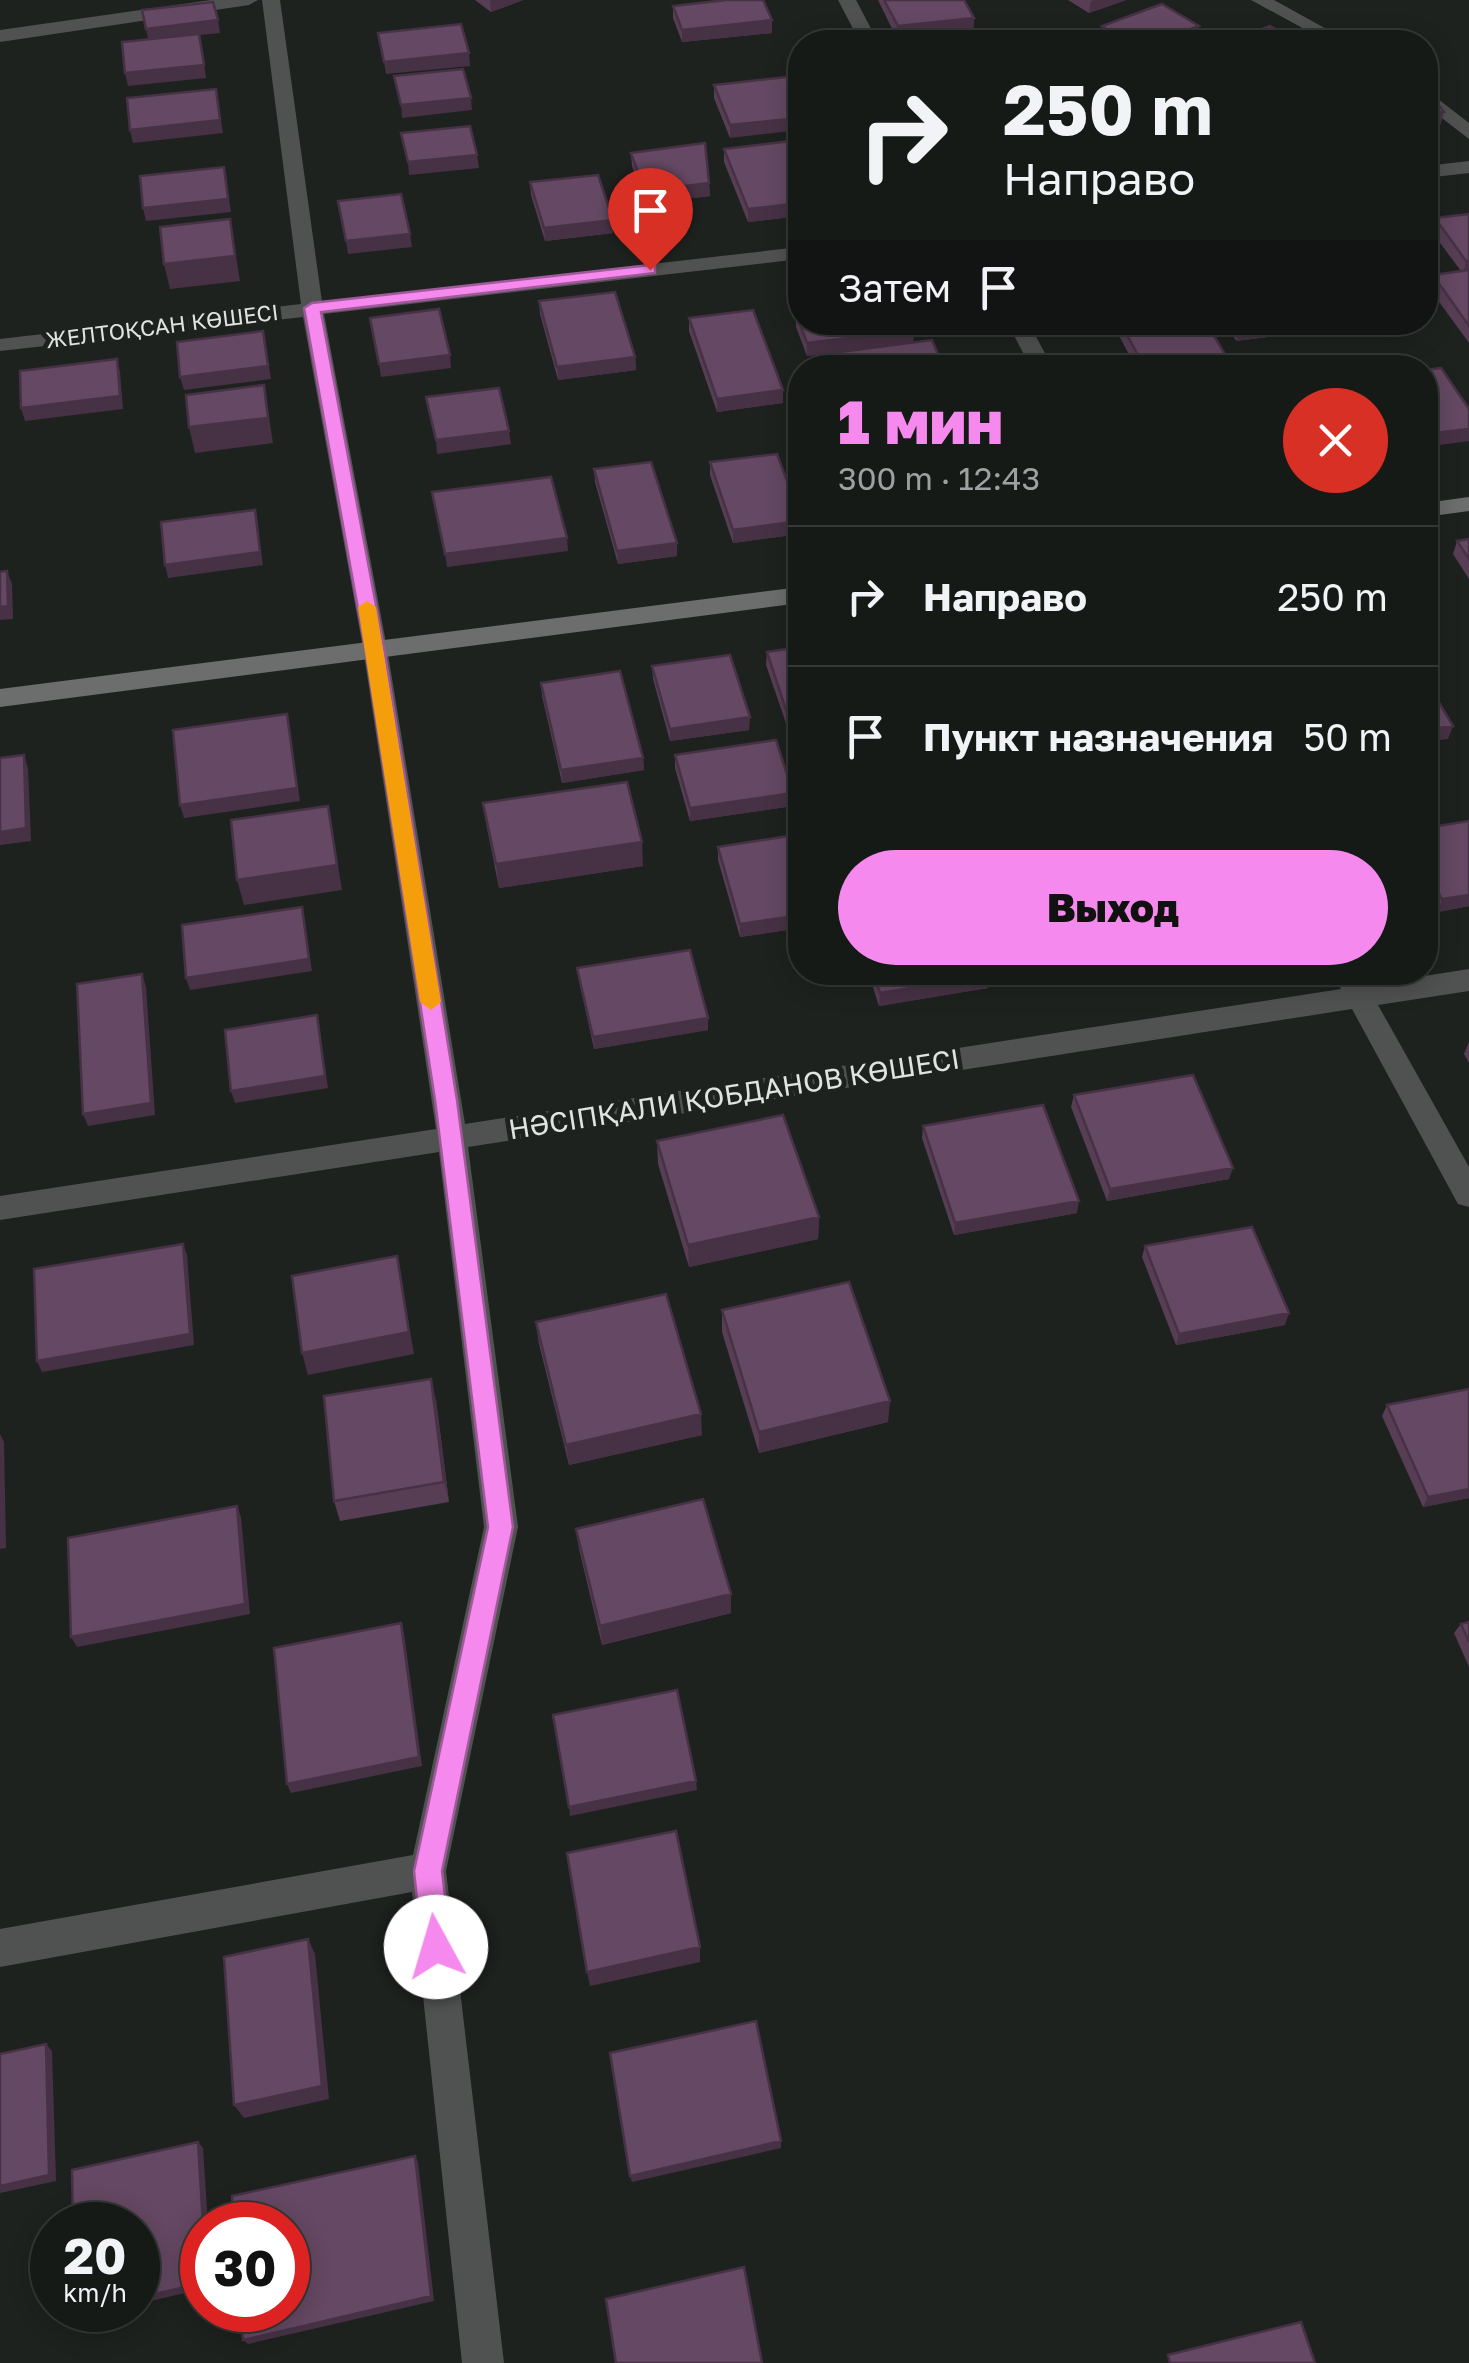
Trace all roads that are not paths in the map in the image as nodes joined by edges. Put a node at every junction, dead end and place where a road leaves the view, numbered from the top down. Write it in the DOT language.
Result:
graph roads {
  1 [pos="249,0"];
  2 [pos="271,0"];
  3 [pos="847,0"];
  4 [pos="1260,0"];
  5 [pos="863,30"];
  6 [pos="1318,30"];
  7 [pos="0,36"];
  8 [pos="1438,106"];
  9 [pos="1469,132"];
  10 [pos="1469,166"];
  11 [pos="1438,170"];
  12 [pos="788,254"];
  13 [pos="312,308"];
  14 [pos="0,345"];
  15 [pos="1469,504"];
  16 [pos="1438,508"];
  17 [pos="788,597"];
  18 [pos="374,648"];
  19 [pos="0,698"];
  20 [pos="1469,980"];
  21 [pos="1438,981"];
  22 [pos="1352,985"];
  23 [pos="452,1138"];
  24 [pos="1469,1195"];
  25 [pos="0,1208"];
  26 [pos="428,1871"];
  27 [pos="0,1948"];
  28 [pos="482,2363"];
  1 -- 7 [label="street"];
  2 -- 13 [label="street"];
  3 -- 5 [label="street"];
  4 -- 6 [label="street"];
  8 -- 9 [label="street"];
  10 -- 11 [label="street"];
  12 -- 13 [label="street, ЖЕЛТОҚСАН КӨШЕСІ"];
  13 -- 14 [label="street, ЖЕЛТОҚСАН КӨШЕСІ"];
  13 -- 18 [label="street"];
  15 -- 16 [label="main road"];
  17 -- 18 [label="main road"];
  18 -- 19 [label="main road"];
  18 -- 23 [label="street"];
  20 -- 21 [label="street, НӘСІПҚАЛИ ҚОБДАНОВ КӨШЕСІ"];
  22 -- 23 [label="street, НӘСІПҚАЛИ ҚОБДАНОВ КӨШЕСІ"];
  22 -- 24 [label="street"];
  23 -- 25 [label="street, НӘСІПҚАЛИ ҚОБДАНОВ КӨШЕСІ"];
  23 -- 26 [label="street"];
  26 -- 27 [label="street"];
  26 -- 28 [label="street"];
}
